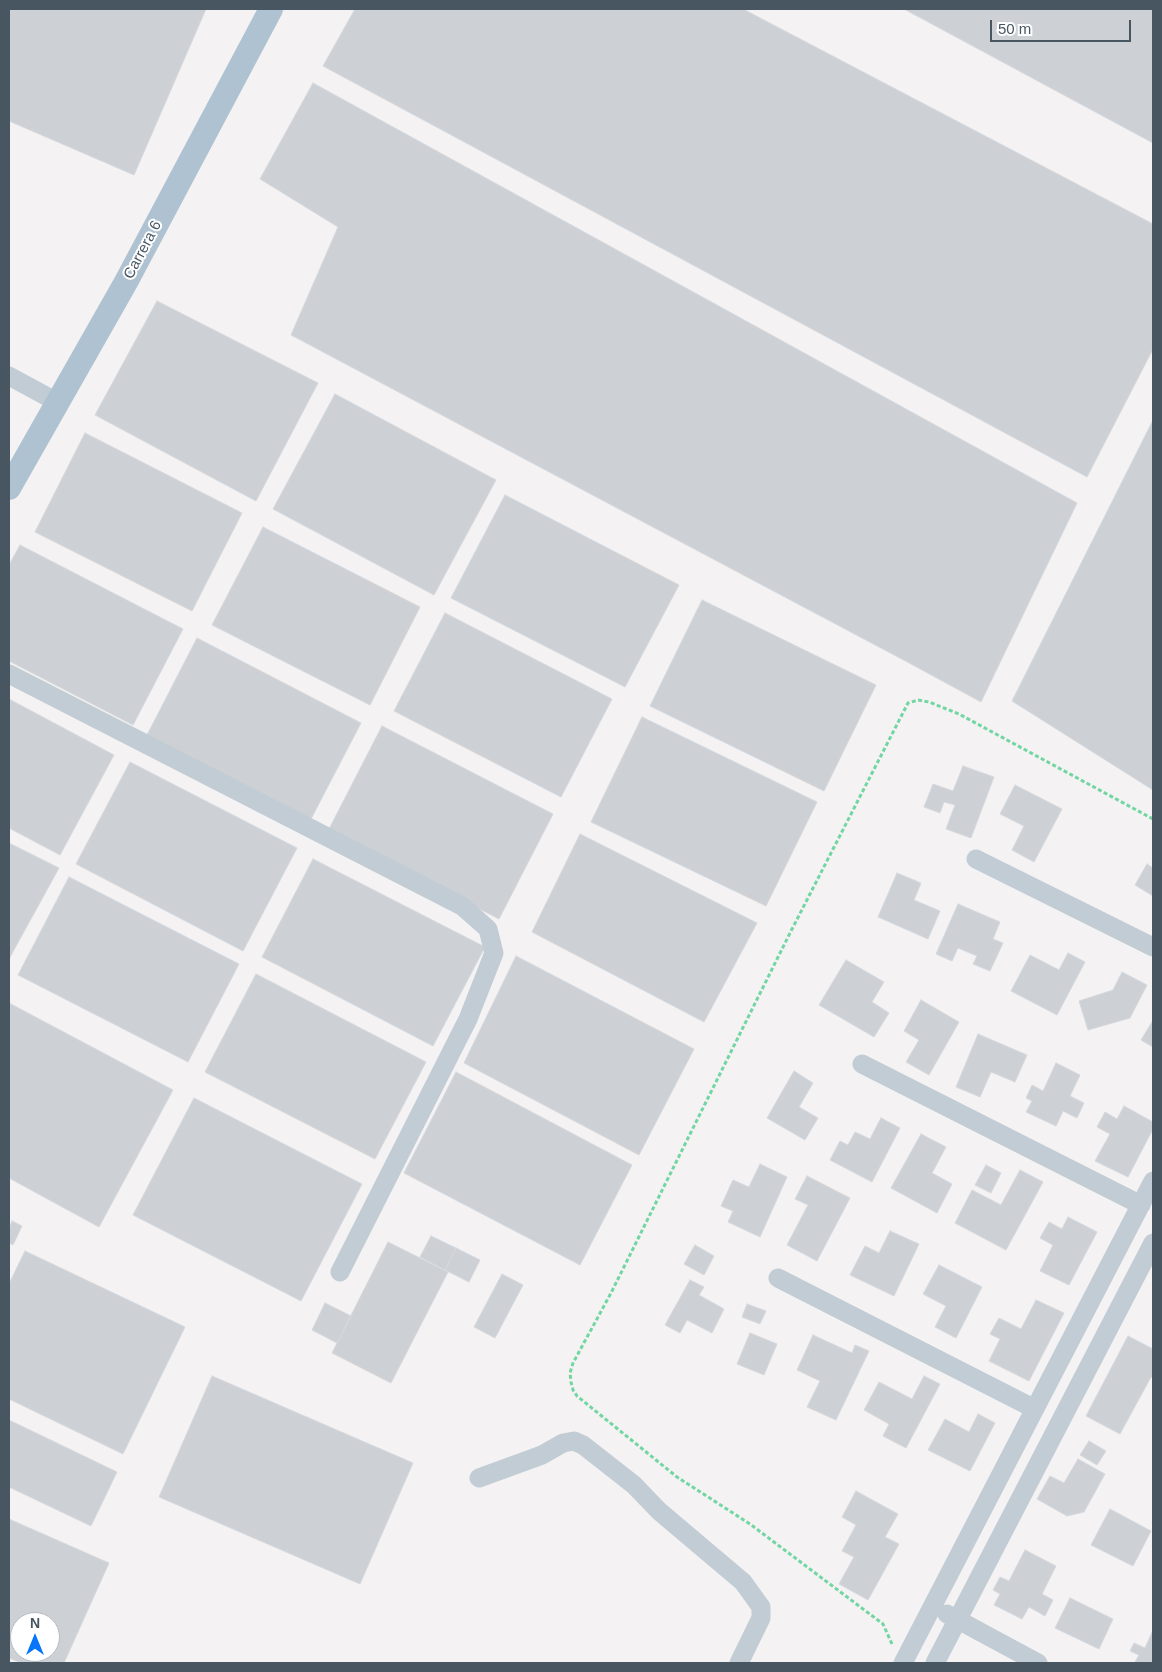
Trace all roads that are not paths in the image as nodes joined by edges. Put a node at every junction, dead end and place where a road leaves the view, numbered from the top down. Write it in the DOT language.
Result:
graph roads {
  1 [pos="271,9"];
  2 [pos="9,376"];
  3 [pos="57,402"];
  4 [pos="9,488"];
  5 [pos="9,674"];
  6 [pos="976,860"];
  7 [pos="1153,947"];
  8 [pos="862,1064"];
  9 [pos="1153,1181"];
  10 [pos="1141,1205"];
  11 [pos="1153,1243"];
  12 [pos="340,1272"];
  13 [pos="778,1278"];
  14 [pos="1092,1300"];
  15 [pos="1117,1313"];
  16 [pos="1035,1408"];
  17 [pos="479,1478"];
  18 [pos="932,1606"];
  19 [pos="956,1620"];
  20 [pos="898,1655"];
  21 [pos="739,1663"];
  22 [pos="935,1663"];
  23 [pos="1038,1663"];
  1 -- 3 [label="main road, Carrera 6"];
  2 -- 3 [label="street"];
  3 -- 4 [label="main road, Carrera 6"];
  5 -- 12 [label="street"];
  6 -- 7 [label="street"];
  8 -- 10 [label="street"];
  9 -- 10 [label="street"];
  10 -- 14 [label="street"];
  11 -- 15 [label="street"];
  13 -- 16 [label="street"];
  14 -- 15 [label="street"];
  14 -- 16 [label="street"];
  15 -- 19 [label="street"];
  16 -- 18 [label="street"];
  17 -- 21 [label="street"];
  18 -- 19 [label="street"];
  18 -- 20 [label="street"];
  19 -- 22 [label="street"];
  19 -- 23 [label="street"];
}
